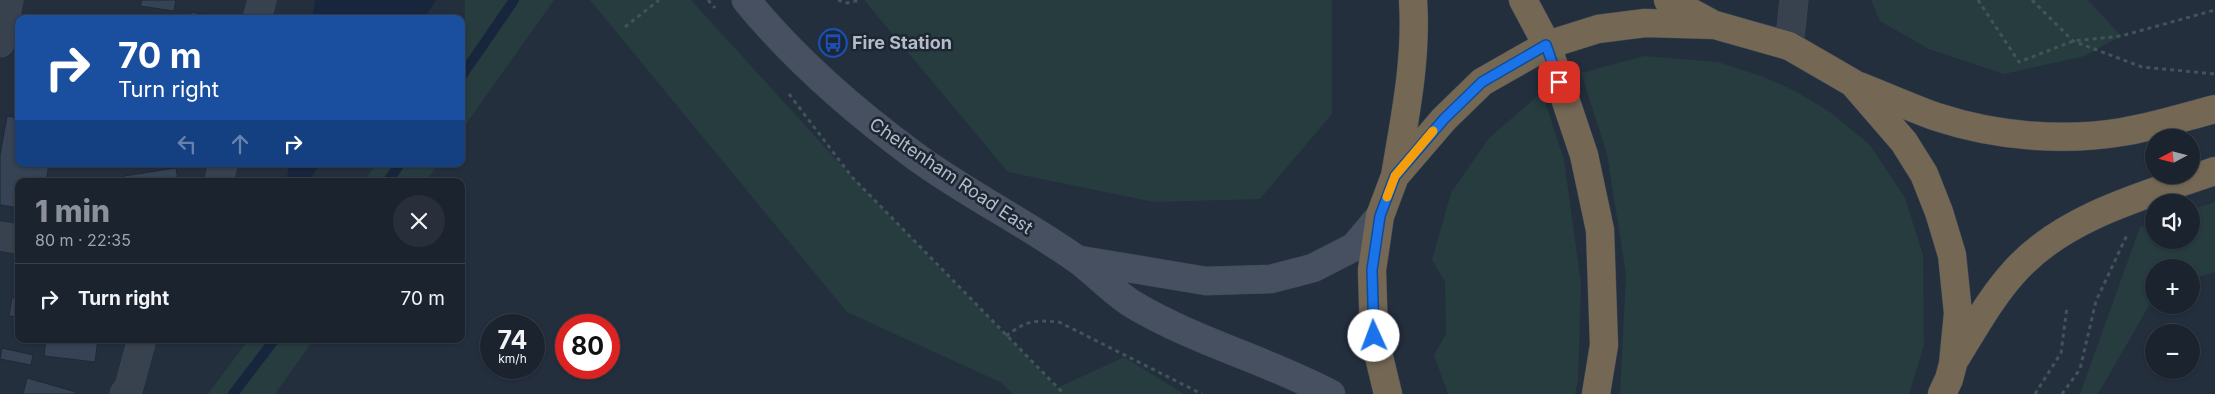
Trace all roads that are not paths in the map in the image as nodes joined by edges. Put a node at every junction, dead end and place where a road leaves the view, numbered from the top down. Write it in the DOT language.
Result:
graph roads {
  1 [pos="9,0"];
  2 [pos="262,0"];
  3 [pos="746,0"];
  4 [pos="1413,0"];
  5 [pos="1523,0"];
  6 [pos="1668,0"];
  7 [pos="1794,0"];
  8 [pos="259,15"];
  9 [pos="1714,25"];
  10 [pos="0,43"];
  11 [pos="1546,45"];
  12 [pos="1789,46"];
  13 [pos="1853,83"];
  14 [pos="2215,109"];
  15 [pos="2215,171"];
  16 [pos="1395,176"];
  17 [pos="1380,216"];
  18 [pos="0,236"];
  19 [pos="15,238"];
  20 [pos="1078,260"];
  21 [pos="141,343"];
  22 [pos="1948,383"];
  23 [pos="124,394"];
  24 [pos="1331,394"];
  25 [pos="1388,394"];
  26 [pos="1596,394"];
  1 -- 10 [label="street"];
  2 -- 8 [label="street"];
  3 -- 20 [label="main road, Cheltenham Road East"];
  4 -- 16 [label="highway"];
  5 -- 11 [label="highway"];
  6 -- 9 [label="highway"];
  7 -- 12 [label="street"];
  9 -- 11 [label="highway"];
  9 -- 12 [label="highway"];
  11 -- 16 [label="highway"];
  11 -- 26 [label="highway"];
  12 -- 13 [label="highway"];
  13 -- 14 [label="highway"];
  13 -- 22 [label="highway"];
  15 -- 22 [label="highway"];
  16 -- 17 [label="highway"];
  17 -- 20 [label="main road, Cheltenham Road East"];
  17 -- 25 [label="highway"];
  18 -- 19 [label="street"];
  20 -- 24 [label="main road, Cheltenham Road East"];
  21 -- 23 [label="street"];
}
